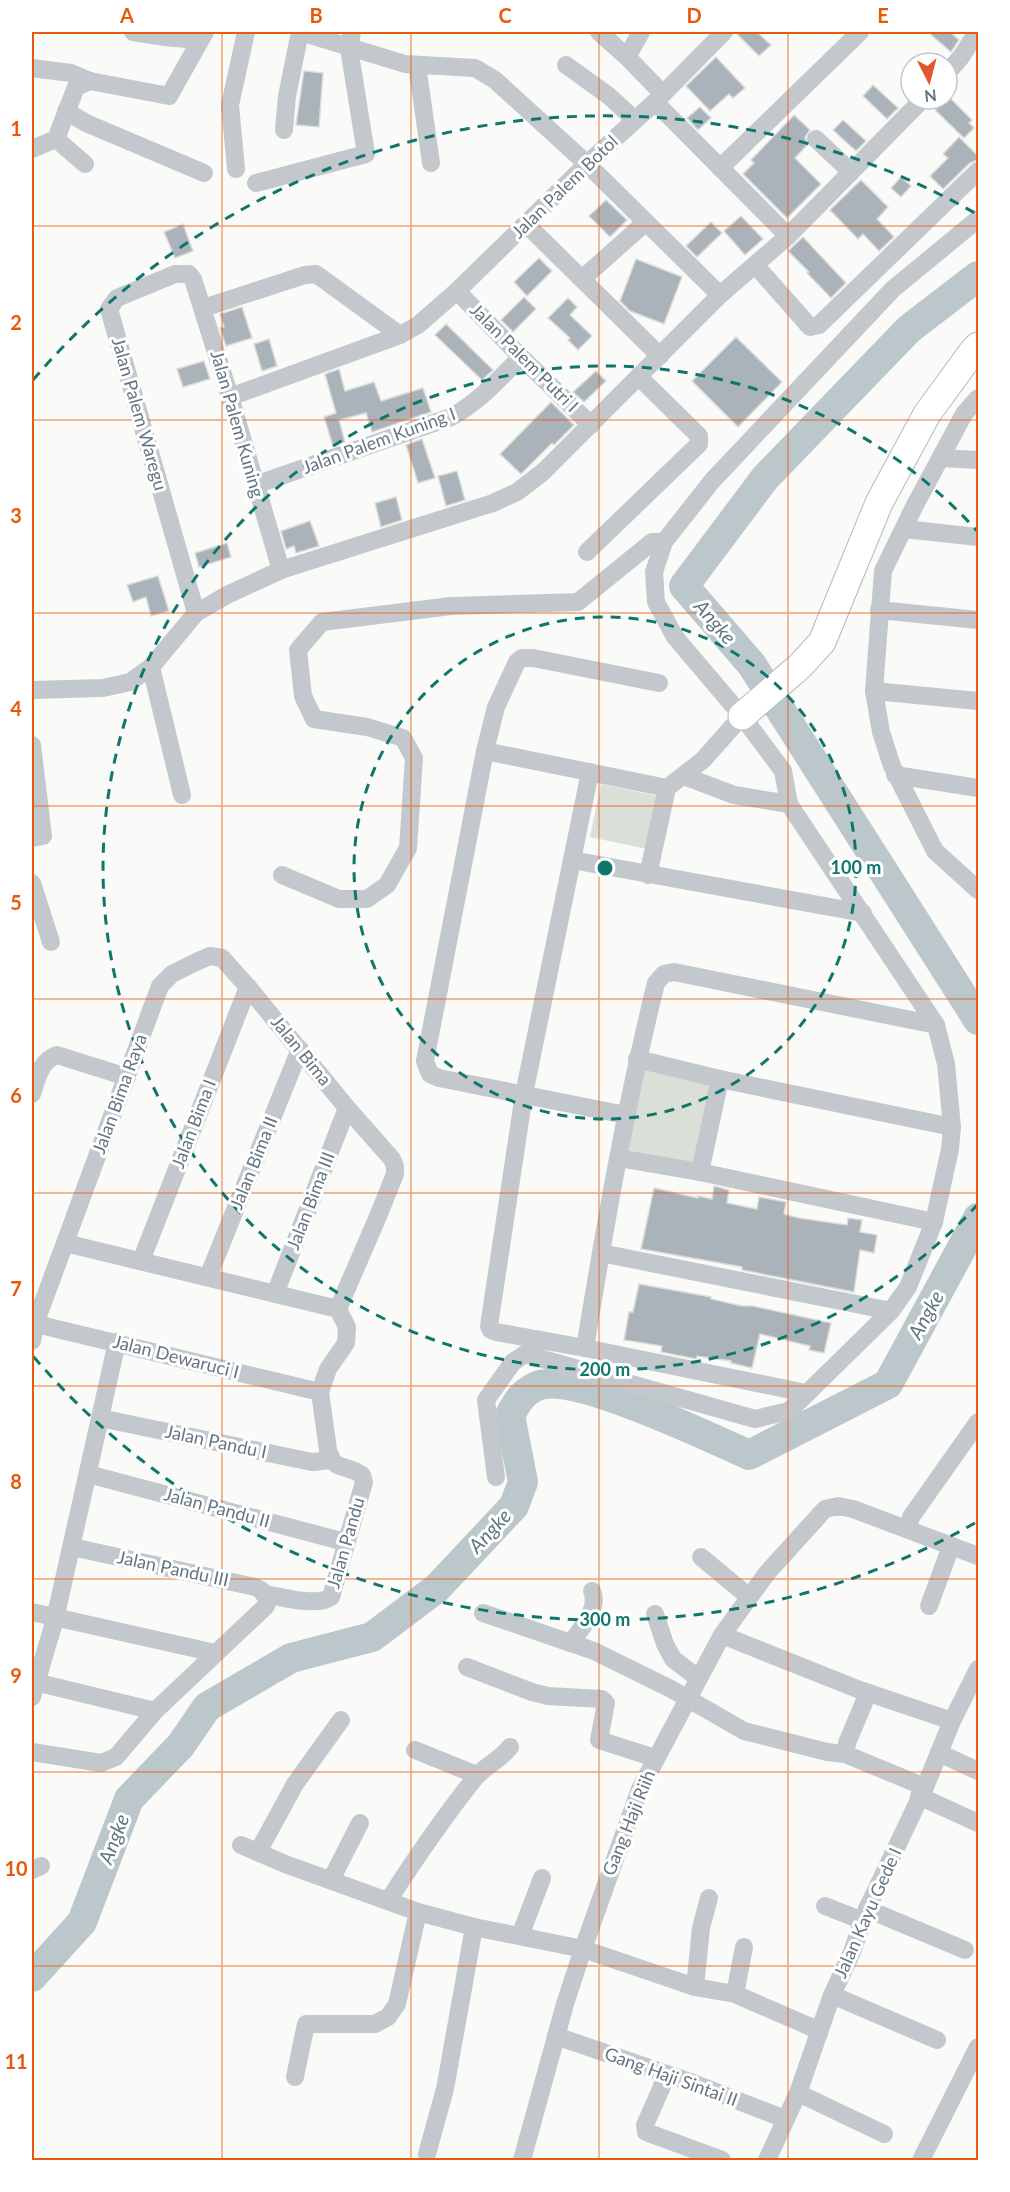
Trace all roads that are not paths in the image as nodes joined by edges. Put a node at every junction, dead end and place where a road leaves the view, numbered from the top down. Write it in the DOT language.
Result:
graph roads {
  1 [pos="133,32"];
  2 [pos="246,32"];
  3 [pos="300,32"];
  4 [pos="599,32"];
  5 [pos="641,32"];
  6 [pos="724,32"];
  7 [pos="860,32"];
  8 [pos="977,32"];
  9 [pos="202,36"];
  10 [pos="351,40"];
  11 [pos="627,57"];
  12 [pos="959,59"];
  13 [pos="417,65"];
  14 [pos="566,65"];
  15 [pos="32,68"];
  16 [pos="90,81"];
  17 [pos="659,98"];
  18 [pos="66,111"];
  19 [pos="911,111"];
  20 [pos="635,120"];
  21 [pos="284,130"];
  22 [pos="56,139"];
  23 [pos="816,139"];
  24 [pos="32,149"];
  25 [pos="431,162"];
  26 [pos="86,164"];
  27 [pos="587,164"];
  28 [pos="720,168"];
  29 [pos="236,169"];
  30 [pos="978,171"];
  31 [pos="851,172"];
  32 [pos="204,173"];
  33 [pos="256,183"];
  34 [pos="978,219"];
  35 [pos="646,222"];
  36 [pos="526,224"];
  37 [pos="788,236"];
  38 [pos="756,266"];
  39 [pos="193,279"];
  40 [pos="582,279"];
  41 [pos="457,291"];
  42 [pos="720,295"];
  43 [pos="203,308"];
  44 [pos="400,335"];
  45 [pos="978,346"];
  46 [pos="660,356"];
  47 [pos="521,357"];
  48 [pos="639,377"];
  49 [pos="230,397"];
  50 [pos="978,398"];
  51 [pos="591,425"];
  52 [pos="941,458"];
  53 [pos="978,460"];
  54 [pos="255,485"];
  55 [pos="904,529"];
  56 [pos="978,537"];
  57 [pos="664,542"];
  58 [pos="587,552"];
  59 [pos="281,570"];
  60 [pos="879,610"];
  61 [pos="196,613"];
  62 [pos="978,620"];
  63 [pos="151,667"];
  64 [pos="659,683"];
  65 [pos="32,690"];
  66 [pos="874,691"];
  67 [pos="978,701"];
  68 [pos="745,713"];
  69 [pos="32,745"];
  70 [pos="485,752"];
  71 [pos="590,772"];
  72 [pos="895,775"];
  73 [pos="684,776"];
  74 [pos="666,788"];
  75 [pos="978,788"];
  76 [pos="182,795"];
  77 [pos="789,804"];
  78 [pos="37,837"];
  79 [pos="572,860"];
  80 [pos="282,874"];
  81 [pos="648,875"];
  82 [pos="32,883"];
  83 [pos="976,885"];
  84 [pos="863,913"];
  85 [pos="51,942"];
  86 [pos="196,962"];
  87 [pos="248,987"];
  88 [pos="936,1025"];
  89 [pos="300,1049"];
  90 [pos="637,1059"];
  91 [pos="127,1077"];
  92 [pos="720,1079"];
  93 [pos="524,1094"];
  94 [pos="32,1095"];
  95 [pos="347,1108"];
  96 [pos="626,1114"];
  97 [pos="952,1127"];
  98 [pos="618,1158"];
  99 [pos="700,1172"];
  100 [pos="934,1222"];
  101 [pos="65,1243"];
  102 [pos="601,1253"];
  103 [pos="141,1261"];
  104 [pos="208,1277"];
  105 [pos="275,1294"];
  106 [pos="338,1309"];
  107 [pos="891,1311"];
  108 [pos="33,1329"];
  109 [pos="117,1342"];
  110 [pos="585,1348"];
  111 [pos="320,1392"];
  112 [pos="806,1393"];
  113 [pos="100,1418"];
  114 [pos="978,1422"];
  115 [pos="332,1460"];
  116 [pos="88,1474"];
  117 [pos="496,1476"];
  118 [pos="908,1529"];
  119 [pos="345,1542"];
  120 [pos="951,1546"];
  121 [pos="72,1547"];
  122 [pos="978,1556"];
  123 [pos="701,1557"];
  124 [pos="592,1591"];
  125 [pos="748,1596"];
  126 [pos="266,1597"];
  127 [pos="929,1606"];
  128 [pos="32,1612"];
  129 [pos="483,1613"];
  130 [pos="655,1614"];
  131 [pos="55,1618"];
  132 [pos="722,1635"];
  133 [pos="570,1643"];
  134 [pos="215,1653"];
  135 [pos="467,1667"];
  136 [pos="978,1669"];
  137 [pos="698,1677"];
  138 [pos="33,1690"];
  139 [pos="868,1693"];
  140 [pos="686,1700"];
  141 [pos="155,1711"];
  142 [pos="340,1720"];
  143 [pos="952,1721"];
  144 [pos="510,1747"];
  145 [pos="415,1750"];
  146 [pos="32,1752"];
  147 [pos="939,1753"];
  148 [pos="844,1754"];
  149 [pos="655,1758"];
  150 [pos="978,1771"];
  151 [pos="477,1776"];
  152 [pos="922,1791"];
  153 [pos="978,1823"];
  154 [pos="360,1824"];
  155 [pos="542,1878"];
  156 [pos="331,1880"];
  157 [pos="709,1898"];
  158 [pos="388,1901"];
  159 [pos="825,1906"];
  160 [pos="418,1912"];
  161 [pos="865,1915"];
  162 [pos="474,1927"];
  163 [pos="520,1936"];
  164 [pos="744,1947"];
  165 [pos="582,1948"];
  166 [pos="965,1950"];
  167 [pos="695,1988"];
  168 [pos="735,1994"];
  169 [pos="832,1995"];
  170 [pos="819,2033"];
  171 [pos="556,2036"];
  172 [pos="937,2040"];
  173 [pos="978,2047"];
  174 [pos="667,2075"];
  175 [pos="295,2077"];
  176 [pos="798,2093"];
  177 [pos="785,2119"];
  178 [pos="884,2134"];
  179 [pos="427,2154"];
  180 [pos="522,2160"];
  181 [pos="722,2160"];
  182 [pos="767,2160"];
  183 [pos="921,2160"];
  1 -- 9 [label="street"];
  2 -- 29 [label="street"];
  3 -- 10 [label="street"];
  3 -- 21 [label="street"];
  4 -- 11 [label="street"];
  5 -- 11 [label="street"];
  6 -- 17 [label="street, Jalan Palem Botol"];
  7 -- 28 [label="street"];
  8 -- 12 [label="street"];
  9 -- 16 [label="street"];
  10 -- 13 [label="street"];
  10 -- 33 [label="street"];
  11 -- 17 [label="street"];
  13 -- 25 [label="street"];
  13 -- 27 [label="street"];
  14 -- 20 [label="street"];
  15 -- 16 [label="street"];
  16 -- 18 [label="street"];
  17 -- 20 [label="street, Jalan Palem Botol"];
  17 -- 28 [label="street"];
  18 -- 22 [label="street"];
  18 -- 32 [label="street"];
  19 -- 31 [label="street"];
  20 -- 27 [label="street, Jalan Palem Botol"];
  22 -- 24 [label="street"];
  22 -- 26 [label="street"];
  23 -- 31 [label="street"];
  27 -- 35 [label="street"];
  27 -- 36 [label="street, Jalan Palem Botol"];
  28 -- 37 [label="street"];
  30 -- 38 [label="street"];
  31 -- 37 [label="street"];
  34 -- 57 [label="street"];
  35 -- 40 [label="street"];
  35 -- 42 [label="street"];
  36 -- 40 [label="street"];
  36 -- 41 [label="street, Jalan Palem Botol"];
  37 -- 38 [label="street"];
  38 -- 42 [label="street"];
  39 -- 43 [label="street, Jalan Palem Kuning"];
  39 -- 61 [label="street, Jalan Palem Waregu"];
  40 -- 46 [label="street"];
  41 -- 44 [label="street, Jalan Palem Botol"];
  41 -- 47 [label="street, Jalan Palem Putri I"];
  42 -- 46 [label="street"];
  43 -- 44 [label="street"];
  43 -- 49 [label="street, Jalan Palem Kuning"];
  44 -- 49 [label="street, Jalan Palem Botol"];
  45 -- 68 [label="street"];
  46 -- 48 [label="street"];
  47 -- 51 [label="street, Jalan Palem Putri I"];
  47 -- 54 [label="street, Jalan Palem Kuning I"];
  48 -- 51 [label="street"];
  48 -- 58 [label="street"];
  49 -- 54 [label="street, Jalan Palem Kuning"];
  50 -- 52 [label="street"];
  51 -- 59 [label="street"];
  52 -- 53 [label="street"];
  52 -- 55 [label="street"];
  54 -- 59 [label="street, Jalan Palem Kuning"];
  55 -- 56 [label="street"];
  55 -- 60 [label="street"];
  57 -- 68 [label="street"];
  57 -- 80 [label="street"];
  59 -- 61 [label="street"];
  60 -- 62 [label="street"];
  60 -- 66 [label="street"];
  61 -- 63 [label="street"];
  63 -- 65 [label="street"];
  63 -- 76 [label="street"];
  64 -- 70 [label="street"];
  66 -- 67 [label="street"];
  66 -- 72 [label="street"];
  68 -- 73 [label="street"];
  68 -- 77 [label="street"];
  69 -- 78 [label="street"];
  70 -- 71 [label="street"];
  70 -- 93 [label="street"];
  71 -- 74 [label="street"];
  71 -- 79 [label="street"];
  72 -- 75 [label="street"];
  72 -- 83 [label="street"];
  73 -- 74 [label="street"];
  73 -- 77 [label="street"];
  74 -- 81 [label="street"];
  77 -- 84 [label="street"];
  79 -- 81 [label="street"];
  79 -- 93 [label="street"];
  81 -- 84 [label="street"];
  82 -- 85 [label="street"];
  84 -- 88 [label="street"];
  86 -- 87 [label="street, Jalan Bima"];
  86 -- 91 [label="street, Jalan Bima Raya"];
  87 -- 89 [label="street, Jalan Bima"];
  87 -- 103 [label="street, Jalan Bima I"];
  88 -- 90 [label="street"];
  88 -- 97 [label="street"];
  89 -- 95 [label="street, Jalan Bima"];
  89 -- 104 [label="street, Jalan Bima II"];
  90 -- 92 [label="street"];
  90 -- 96 [label="street"];
  91 -- 94 [label="street"];
  91 -- 101 [label="street, Jalan Bima Raya"];
  92 -- 97 [label="street"];
  92 -- 99 [label="street"];
  93 -- 96 [label="street"];
  93 -- 110 [label="street"];
  95 -- 105 [label="street, Jalan Bima III"];
  95 -- 106 [label="street, Jalan Bima"];
  96 -- 98 [label="street"];
  97 -- 100 [label="street"];
  98 -- 99 [label="street"];
  98 -- 102 [label="street"];
  99 -- 100 [label="street"];
  100 -- 107 [label="street"];
  101 -- 103 [label="street"];
  101 -- 108 [label="street, Jalan Bima Raya"];
  102 -- 107 [label="street"];
  102 -- 110 [label="street"];
  103 -- 104 [label="street"];
  104 -- 105 [label="street"];
  105 -- 106 [label="street"];
  106 -- 111 [label="street"];
  107 -- 112 [label="street"];
  108 -- 109 [label="street, Jalan Dewaruci I"];
  109 -- 111 [label="street, Jalan Dewaruci I"];
  109 -- 113 [label="street"];
  110 -- 112 [label="street"];
  111 -- 115 [label="street"];
  112 -- 117 [label="street"];
  113 -- 115 [label="street, Jalan Pandu I"];
  113 -- 116 [label="street"];
  114 -- 118 [label="street"];
  115 -- 119 [label="street, Jalan Pandu"];
  116 -- 119 [label="street, Jalan Pandu II"];
  116 -- 121 [label="street"];
  118 -- 120 [label="street"];
  118 -- 125 [label="street, Gang Haji Riih"];
  119 -- 126 [label="street, Jalan Pandu"];
  120 -- 122 [label="street"];
  120 -- 127 [label="street"];
  121 -- 126 [label="street, Jalan Pandu III"];
  121 -- 131 [label="street"];
  123 -- 125 [label="street"];
  124 -- 133 [label="street"];
  125 -- 132 [label="street, Gang Haji Riih"];
  126 -- 134 [label="street"];
  128 -- 131 [label="street"];
  129 -- 133 [label="street"];
  130 -- 137 [label="street"];
  131 -- 134 [label="street"];
  131 -- 138 [label="street"];
  132 -- 137 [label="street, Gang Haji Riih"];
  132 -- 139 [label="street"];
  133 -- 140 [label="street"];
  134 -- 141 [label="street"];
  135 -- 149 [label="street"];
  136 -- 143 [label="street, Jalan Kayu Gede I"];
  137 -- 140 [label="street, Gang Haji Riih"];
  138 -- 141 [label="street"];
  139 -- 143 [label="street"];
  139 -- 148 [label="street"];
  140 -- 148 [label="street"];
  140 -- 149 [label="street, Gang Haji Riih"];
  141 -- 146 [label="street"];
  142 -- 156 [label="street"];
  143 -- 147 [label="street, Jalan Kayu Gede I"];
  144 -- 151 [label="street"];
  145 -- 151 [label="street"];
  147 -- 150 [label="street"];
  147 -- 152 [label="street, Jalan Kayu Gede I"];
  148 -- 152 [label="street"];
  149 -- 165 [label="street, Gang Haji Riih"];
  151 -- 158 [label="street"];
  152 -- 153 [label="street"];
  152 -- 161 [label="street, Jalan Kayu Gede I"];
  154 -- 156 [label="street"];
  155 -- 163 [label="street"];
  156 -- 158 [label="street"];
  157 -- 167 [label="street"];
  158 -- 160 [label="street"];
  159 -- 161 [label="street"];
  160 -- 162 [label="street"];
  160 -- 175 [label="street"];
  161 -- 166 [label="street"];
  161 -- 169 [label="street, Jalan Kayu Gede I"];
  162 -- 163 [label="street"];
  162 -- 179 [label="street"];
  163 -- 165 [label="street"];
  164 -- 168 [label="street"];
  165 -- 167 [label="street"];
  165 -- 171 [label="street, Gang Haji Riih"];
  167 -- 168 [label="street"];
  168 -- 170 [label="street"];
  169 -- 170 [label="street, Jalan Kayu Gede I"];
  169 -- 172 [label="street"];
  170 -- 176 [label="street, Jalan Kayu Gede I"];
  171 -- 174 [label="street, Gang Haji Sintai II"];
  171 -- 180 [label="street, Gang Haji Riih"];
  173 -- 183 [label="street"];
  174 -- 177 [label="street, Gang Haji Sintai II"];
  174 -- 181 [label="street"];
  176 -- 177 [label="street, Jalan Kayu Gede I"];
  176 -- 178 [label="street"];
  177 -- 182 [label="street, Jalan Kayu Gede I"];
}
